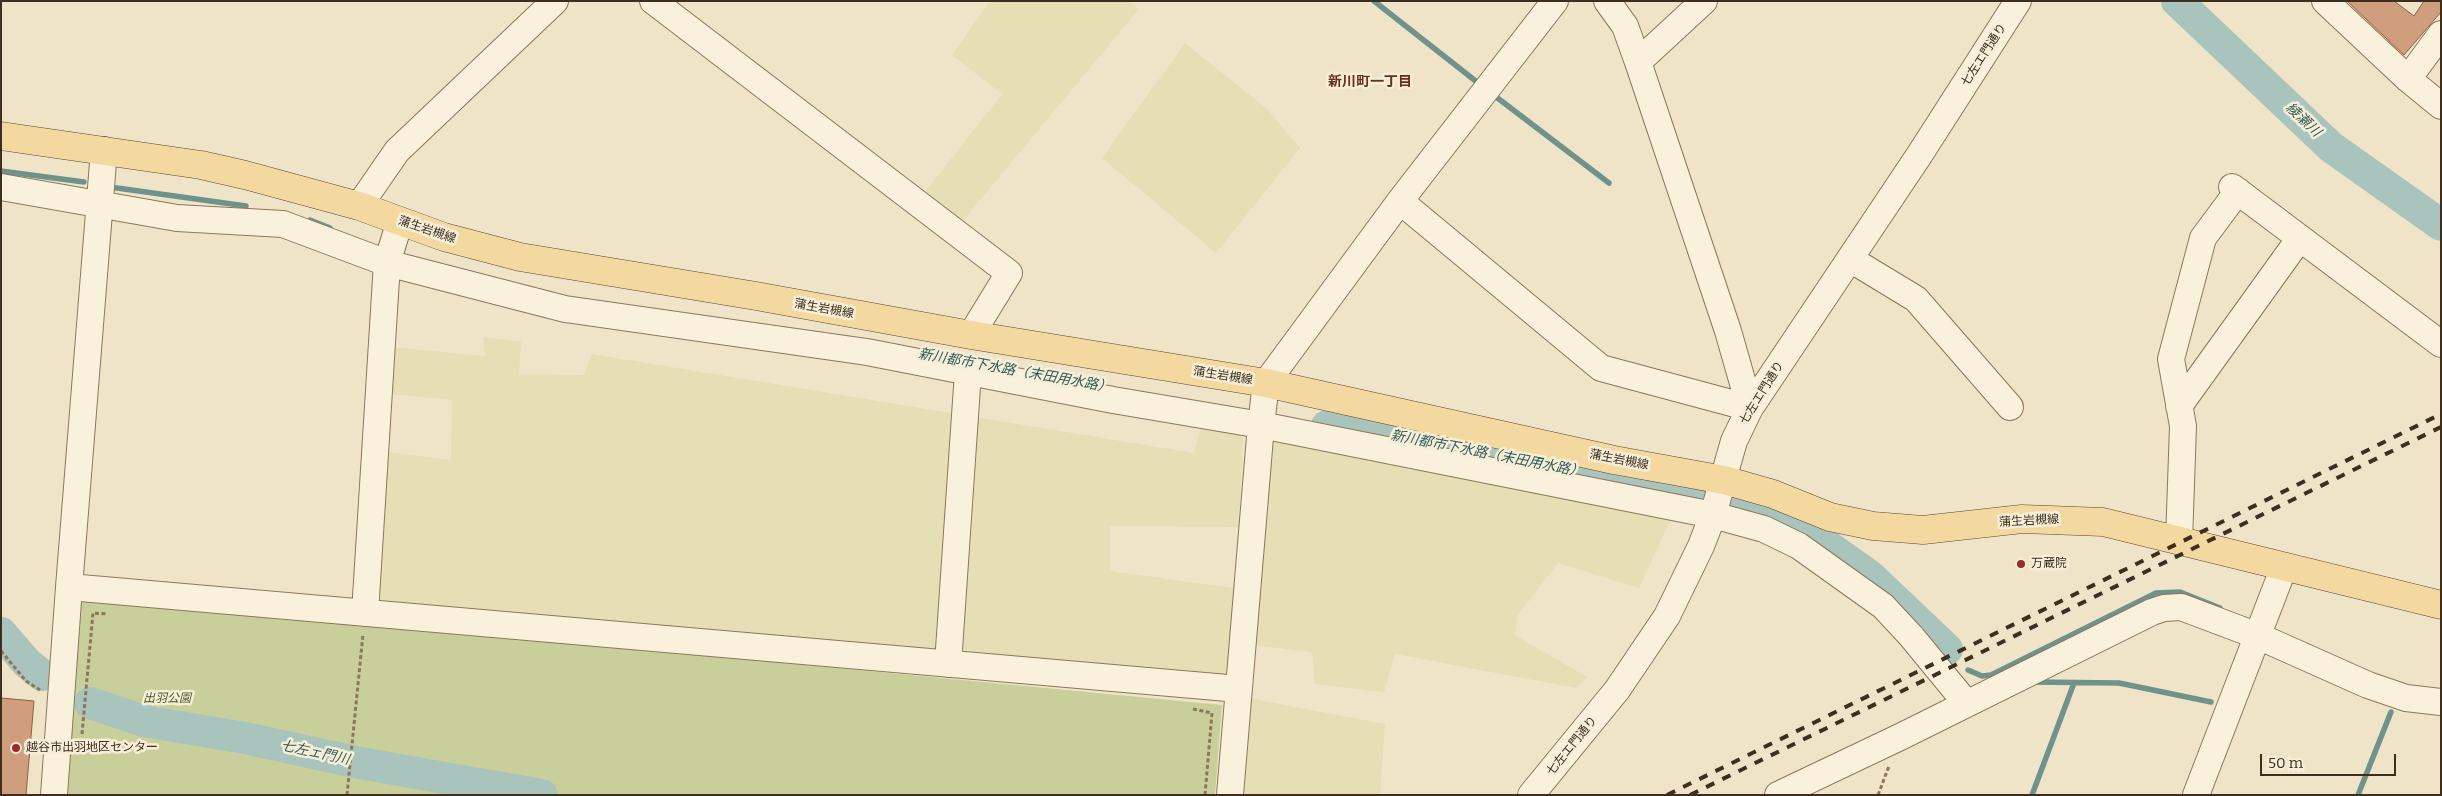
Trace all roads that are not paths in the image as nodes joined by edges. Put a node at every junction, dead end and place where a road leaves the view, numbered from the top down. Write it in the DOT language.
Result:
graph roads {
  1 [pos="554,1"];
  2 [pos="653,1"];
  3 [pos="1555,1"];
  4 [pos="1607,1"];
  5 [pos="1704,1"];
  6 [pos="2018,1"];
  7 [pos="2325,1"];
  8 [pos="2441,34"];
  9 [pos="1638,62"];
  10 [pos="2408,79"];
  11 [pos="2441,106"];
  12 [pos="1,136"];
  13 [pos="104,150"];
  14 [pos="1,187"];
  15 [pos="1400,201"];
  16 [pos="99,205"];
  17 [pos="359,206"];
  18 [pos="400,221"];
  19 [pos="2300,238"];
  20 [pos="1850,259"];
  21 [pos="387,264"];
  22 [pos="971,336"];
  23 [pos="2441,344"];
  24 [pos="968,372"];
  25 [pos="1266,383"];
  26 [pos="2179,406"];
  27 [pos="2010,407"];
  28 [pos="1750,408"];
  29 [pos="1261,424"];
  30 [pos="1724,480"];
  31 [pos="1714,515"];
  32 [pos="2179,541"];
  33 [pos="2284,567"];
  34 [pos="69,587"];
  35 [pos="2440,601"];
  36 [pos="365,613"];
  37 [pos="2258,636"];
  38 [pos="948,664"];
  39 [pos="1238,689"];
  40 [pos="2441,702"];
  41 [pos="1967,704"];
  42 [pos="54,795"];
  43 [pos="1230,795"];
  44 [pos="1531,795"];
  45 [pos="1778,795"];
  46 [pos="2196,795"];
  1 -- 17 [label="street"];
  2 -- 22 [label="street"];
  3 -- 15 [label="street"];
  4 -- 9 [label="street"];
  5 -- 9 [label="street"];
  6 -- 20 [label="street, 七左エ門通り"];
  7 -- 10 [label="street"];
  8 -- 10 [label="street"];
  9 -- 28 [label="street"];
  10 -- 11 [label="street"];
  12 -- 13 [label="main road, 蒲生岩槻線"];
  13 -- 16 [label="street"];
  13 -- 17 [label="main road, 蒲生岩槻線"];
  14 -- 16 [label="street"];
  15 -- 25 [label="street"];
  15 -- 28 [label="street"];
  16 -- 21 [label="street"];
  16 -- 34 [label="street"];
  17 -- 18 [label="main road, 蒲生岩槻線"];
  18 -- 21 [label="street"];
  18 -- 22 [label="main road, 蒲生岩槻線"];
  19 -- 23 [label="street"];
  19 -- 26 [label="street"];
  19 -- 26 [label="street"];
  20 -- 27 [label="street"];
  20 -- 28 [label="street, 七左エ門通り"];
  21 -- 24 [label="street"];
  21 -- 36 [label="street"];
  22 -- 25 [label="main road, 蒲生岩槻線"];
  24 -- 29 [label="street"];
  24 -- 38 [label="street"];
  25 -- 29 [label="street"];
  25 -- 30 [label="main road, 蒲生岩槻線"];
  26 -- 32 [label="street"];
  28 -- 30 [label="street, 七左エ門通り"];
  29 -- 31 [label="street"];
  29 -- 39 [label="street"];
  30 -- 31 [label="street, 七左エ門通り"];
  30 -- 32 [label="main road, 蒲生岩槻線"];
  31 -- 41 [label="street"];
  31 -- 44 [label="street, 七左エ門通り"];
  32 -- 33 [label="main road, 蒲生岩槻線"];
  33 -- 35 [label="main road, 蒲生岩槻線"];
  33 -- 37 [label="street"];
  34 -- 36 [label="street"];
  34 -- 42 [label="street"];
  36 -- 38 [label="street"];
  37 -- 40 [label="street"];
  37 -- 41 [label="street"];
  37 -- 46 [label="street"];
  38 -- 39 [label="street"];
  39 -- 43 [label="street"];
  41 -- 45 [label="street"];
}
